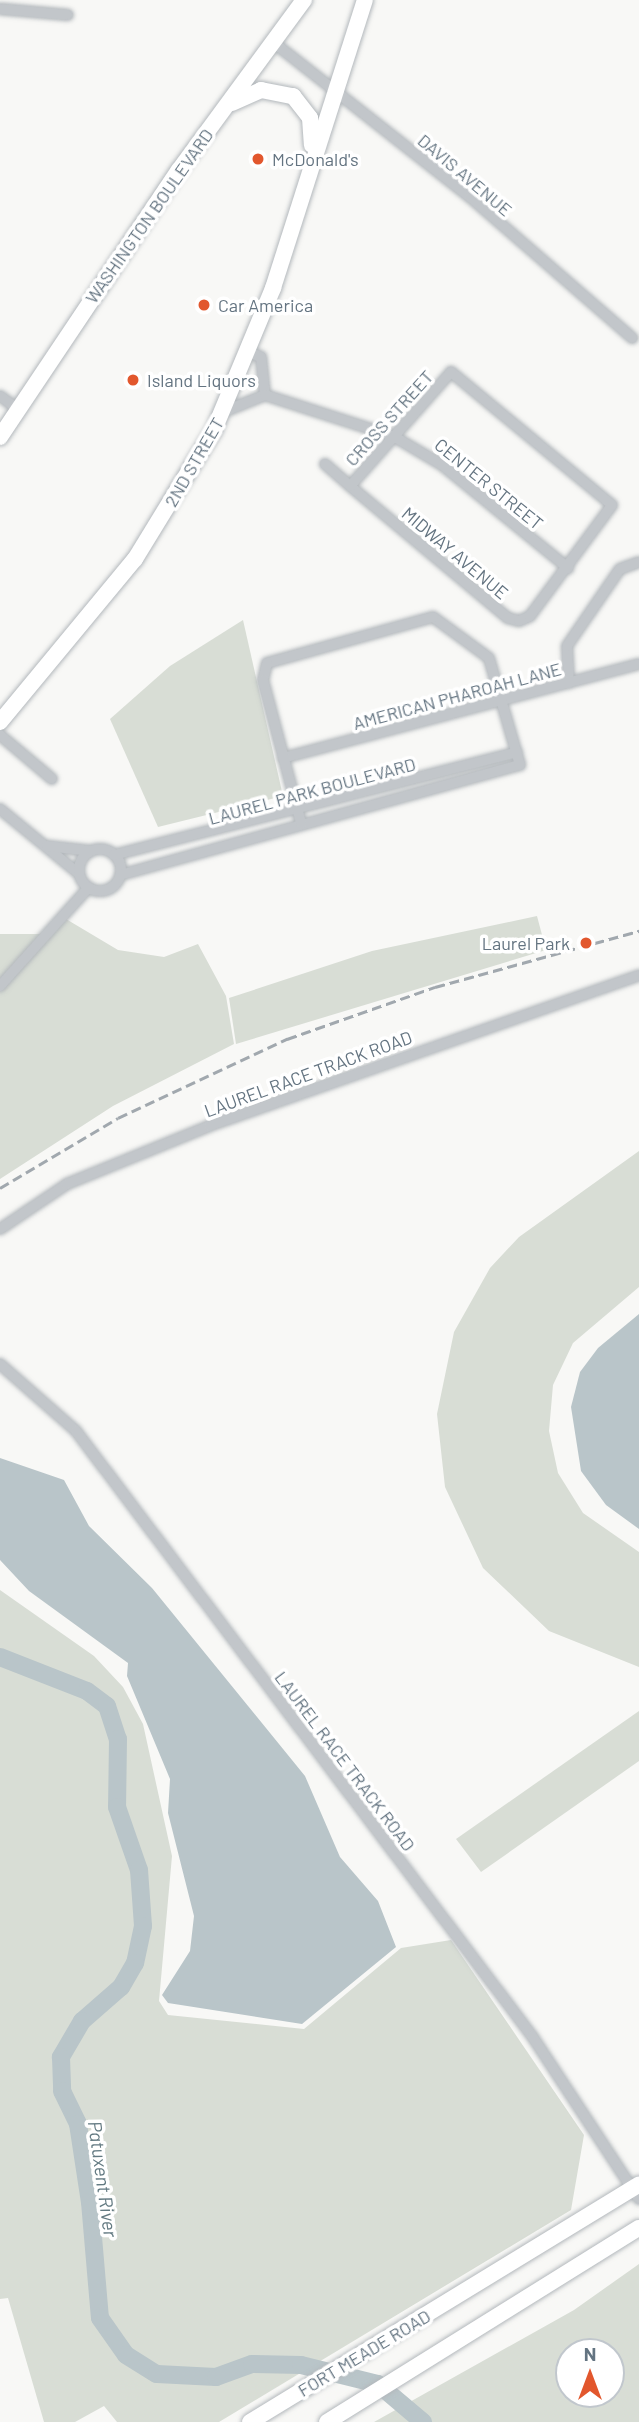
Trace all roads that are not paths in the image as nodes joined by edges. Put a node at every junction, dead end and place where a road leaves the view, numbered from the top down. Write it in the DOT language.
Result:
graph roads {
  1 [pos="304,0"];
  2 [pos="365,0"];
  3 [pos="0,9"];
  4 [pos="68,15"];
  5 [pos="273,42"];
  6 [pos="335,89"];
  7 [pos="224,108"];
  8 [pos="312,162"];
  9 [pos="632,338"];
  10 [pos="248,352"];
  11 [pos="451,372"];
  12 [pos="265,395"];
  13 [pos="0,396"];
  14 [pos="18,409"];
  15 [pos="223,412"];
  16 [pos="393,436"];
  17 [pos="0,437"];
  18 [pos="325,464"];
  19 [pos="350,486"];
  20 [pos="639,562"];
  21 [pos="568,568"];
  22 [pos="639,664"];
  23 [pos="569,683"];
  24 [pos="504,699"];
  25 [pos="0,722"];
  26 [pos="0,735"];
  27 [pos="517,752"];
  28 [pos="283,758"];
  29 [pos="52,779"];
  30 [pos="0,809"];
  31 [pos="297,811"];
  32 [pos="301,823"];
  33 [pos="47,846"];
  34 [pos="91,851"];
  35 [pos="114,855"];
  36 [pos="79,874"];
  37 [pos="120,875"];
  38 [pos="89,887"];
  39 [pos="639,975"];
  40 [pos="0,986"];
  41 [pos="0,1229"];
  42 [pos="0,1364"];
  43 [pos="637,2191"];
  44 [pos="639,2228"];
  45 [pos="250,2422"];
  46 [pos="327,2422"];
  1 -- 5 [label="main road, WASHINGTON BOULEVARD"];
  2 -- 6 [label="main road, 2ND STREET"];
  3 -- 4 [label="street"];
  5 -- 6 [label="street, DAVIS AVENUE"];
  5 -- 7 [label="main road, WASHINGTON BOULEVARD"];
  6 -- 8 [label="main road, 2ND STREET"];
  6 -- 9 [label="street, DAVIS AVENUE"];
  7 -- 8 [label="main road"];
  7 -- 14 [label="main road, WASHINGTON BOULEVARD"];
  8 -- 10 [label="main road, 2ND STREET"];
  10 -- 12 [label="street"];
  10 -- 15 [label="main road, 2ND STREET"];
  11 -- 16 [label="street, CROSS STREET"];
  11 -- 21 [label="street, MIDWAY AVENUE"];
  12 -- 15 [label="street"];
  12 -- 16 [label="street, CENTER STREET"];
  13 -- 14 [label="street"];
  14 -- 17 [label="main road, WASHINGTON BOULEVARD"];
  15 -- 25 [label="main road, 2ND STREET"];
  16 -- 19 [label="street, CROSS STREET"];
  16 -- 21 [label="street, CENTER STREET"];
  18 -- 19 [label="street, MIDWAY AVENUE"];
  19 -- 21 [label="street, MIDWAY AVENUE"];
  20 -- 23 [label="street"];
  22 -- 23 [label="street, AMERICAN PHAROAH LANE"];
  23 -- 24 [label="street, AMERICAN PHAROAH LANE"];
  24 -- 27 [label="street"];
  24 -- 28 [label="street, AMERICAN PHAROAH LANE"];
  24 -- 28 [label="street"];
  26 -- 29 [label="street"];
  27 -- 31 [label="street, LAUREL PARK BOULEVARD"];
  27 -- 32 [label="street, LAUREL PARK BOULEVARD"];
  28 -- 31 [label="street"];
  30 -- 33 [label="street"];
  31 -- 32 [label="street"];
  31 -- 35 [label="street, LAUREL PARK BOULEVARD"];
  32 -- 37 [label="street, LAUREL PARK BOULEVARD"];
  33 -- 34 [label="street, LAUREL PARK BOULEVARD"];
  33 -- 36 [label="street"];
  34 -- 35 [label="street, LAUREL PARK BOULEVARD"];
  34 -- 36 [label="street"];
  35 -- 37 [label="street"];
  36 -- 38 [label="street"];
  37 -- 38 [label="street, LAUREL PARK BOULEVARD"];
  38 -- 40 [label="street"];
  39 -- 41 [label="street, LAUREL RACE TRACK ROAD"];
  42 -- 43 [label="street, LAUREL RACE TRACK ROAD"];
  43 -- 45 [label="main road, FORT MEADE ROAD"];
  44 -- 46 [label="main road"];
}
